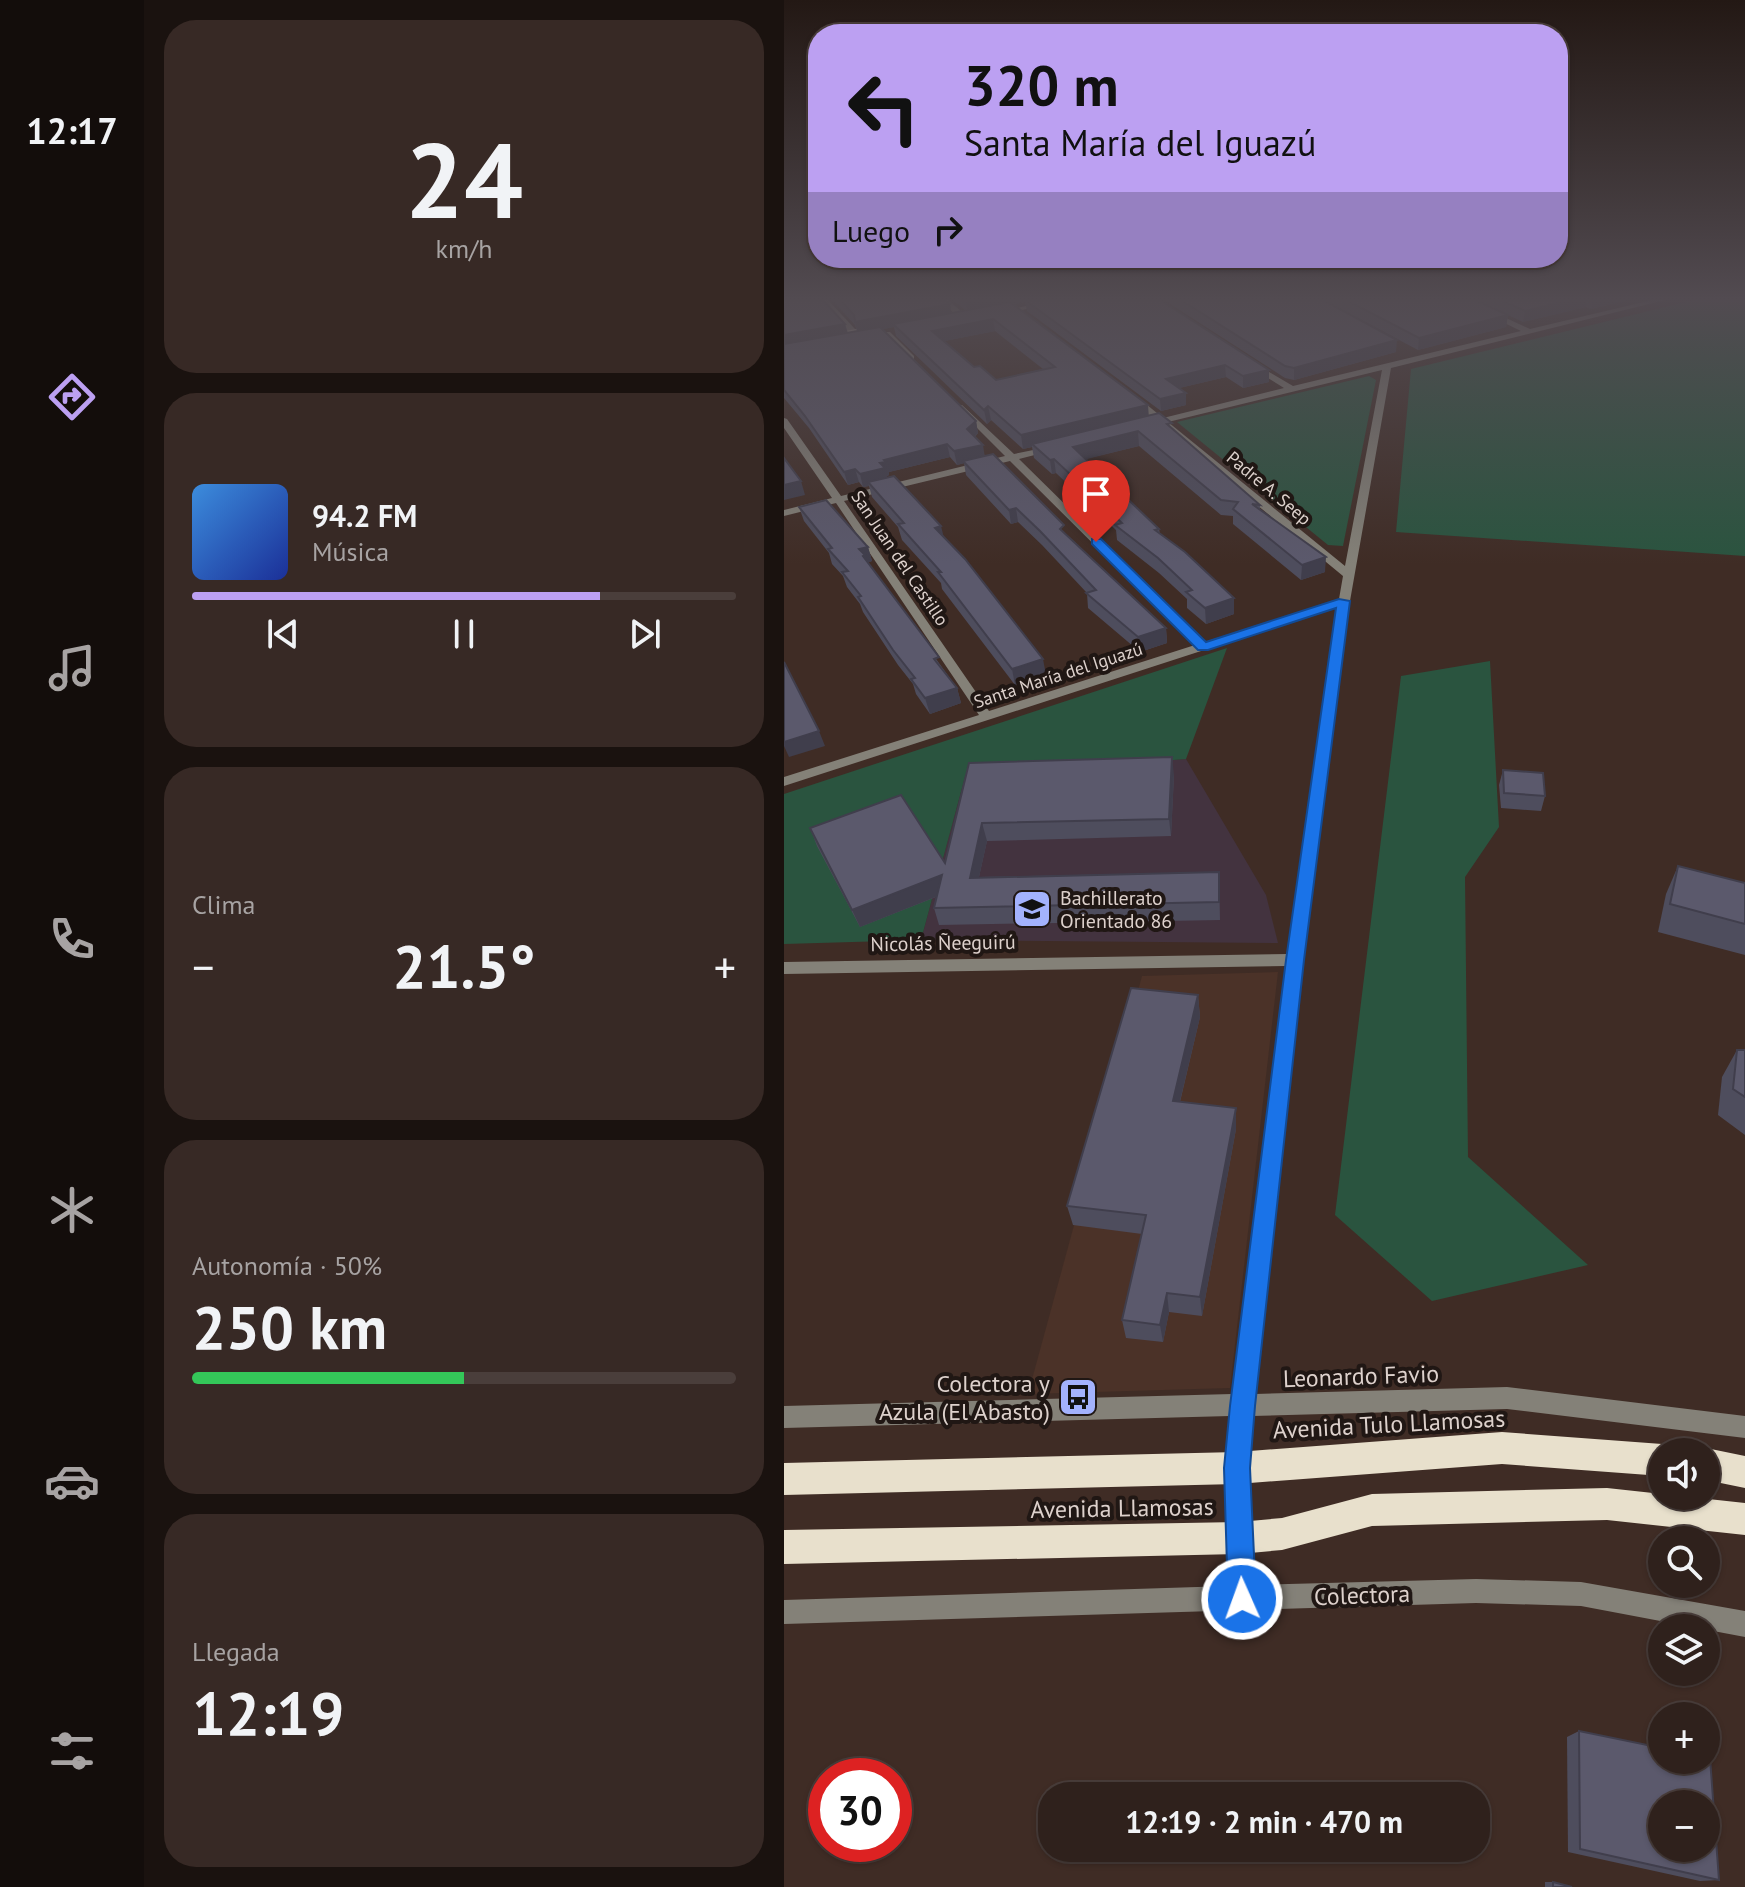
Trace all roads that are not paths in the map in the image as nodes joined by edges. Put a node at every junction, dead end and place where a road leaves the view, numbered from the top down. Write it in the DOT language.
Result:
graph roads {
  1 [pos="1295,388"];
  2 [pos="1383,388"];
  3 [pos="1291,389"];
  4 [pos="1126,393"];
  5 [pos="955,401"];
  6 [pos="784,421"];
  7 [pos="1163,421"];
  8 [pos="1132,428"];
  9 [pos="1072,443"];
  10 [pos="1011,458"];
  11 [pos="838,499"];
  12 [pos="784,513"];
  13 [pos="1349,575"];
  14 [pos="1344,601"];
  15 [pos="1203,647"];
  16 [pos="987,717"];
  17 [pos="784,782"];
  18 [pos="1295,960"];
  19 [pos="784,968"];
  20 [pos="1242,1406"];
  21 [pos="784,1417"];
  22 [pos="1745,1427"];
  23 [pos="1648,1459"];
  24 [pos="1720,1467"];
  25 [pos="1237,1468"];
  26 [pos="1745,1472"];
  27 [pos="784,1479"];
  28 [pos="1745,1519"];
  29 [pos="1239,1538"];
  30 [pos="784,1547"];
  31 [pos="1242,1599"];
  32 [pos="784,1612"];
  33 [pos="1745,1624"];
  1 -- 3 [label="street"];
  2 -- 13 [label="street"];
  3 -- 7 [label="street"];
  4 -- 7 [label="street, Padre A. Seep"];
  5 -- 10 [label="street"];
  6 -- 11 [label="street, San Juan del Castillo"];
  7 -- 8 [label="street"];
  7 -- 13 [label="street, Padre A. Seep"];
  9 -- 10 [label="street"];
  10 -- 11 [label="street"];
  10 -- 15 [label="street"];
  11 -- 12 [label="street"];
  11 -- 16 [label="street, San Juan del Castillo"];
  13 -- 14 [label="street"];
  14 -- 15 [label="street, Santa María del Iguazú"];
  14 -- 18 [label="street"];
  15 -- 16 [label="street, Santa María del Iguazú"];
  16 -- 17 [label="street, Santa María del Iguazú"];
  18 -- 19 [label="street, Nicolás Ñeeguirú"];
  18 -- 20 [label="street"];
  20 -- 21 [label="street, Leonardo Favio"];
  20 -- 22 [label="street, Leonardo Favio"];
  20 -- 25 [label="street"];
  23 -- 25 [label="highway, Avenida Tulo Llamosas"];
  24 -- 26 [label="highway"];
  25 -- 27 [label="highway, Avenida Tulo Llamosas"];
  25 -- 29 [label="street"];
  28 -- 29 [label="highway, Avenida Llamosas"];
  29 -- 30 [label="highway, Avenida Llamosas"];
  29 -- 31 [label="street"];
  31 -- 32 [label="street, Colectora"];
  31 -- 33 [label="street, Colectora"];
}
